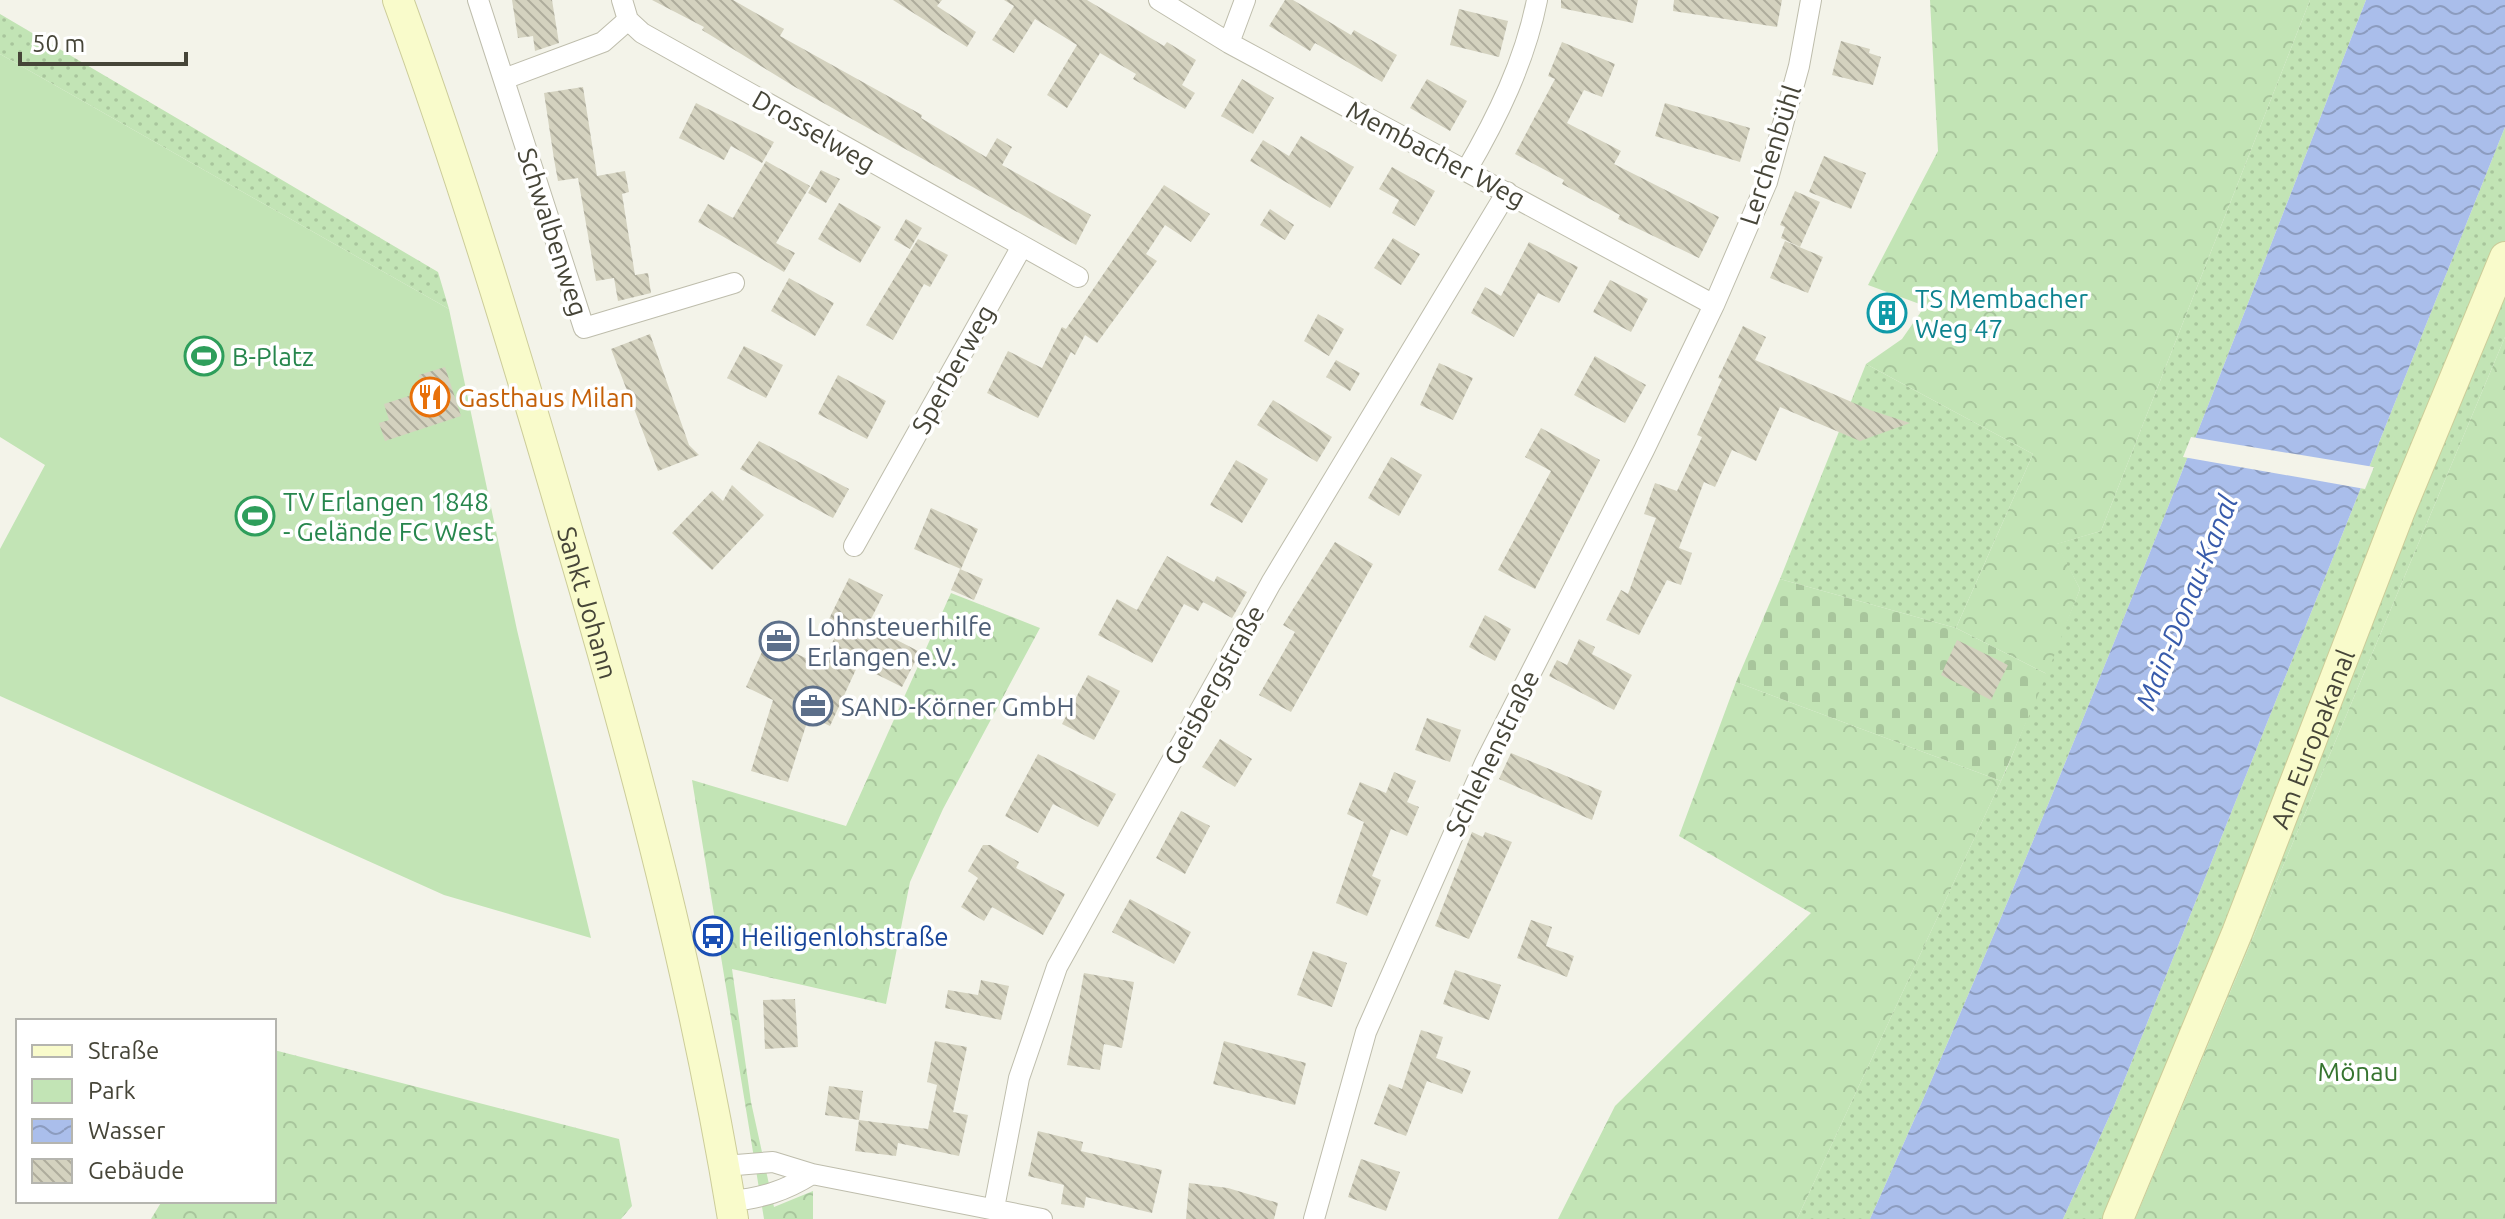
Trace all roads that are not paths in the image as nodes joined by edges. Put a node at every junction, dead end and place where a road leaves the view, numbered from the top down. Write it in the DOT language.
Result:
graph roads {
  1 [pos="398,0"];
  2 [pos="478,0"];
  3 [pos="1159,0"];
  4 [pos="1245,0"];
  5 [pos="1537,0"];
  6 [pos="1811,0"];
  7 [pos="625,10"];
  8 [pos="1229,43"];
  9 [pos="504,79"];
  10 [pos="1466,171"];
  11 [pos="1507,192"];
  12 [pos="1021,248"];
  13 [pos="2505,257"];
  14 [pos="1078,277"];
  15 [pos="734,283"];
  16 [pos="1714,305"];
  17 [pos="854,546"];
  18 [pos="724,1166"];
  19 [pos="812,1174"];
  20 [pos="994,1208"];
  21 [pos="732,1210"];
  22 [pos="1042,1219"];
  23 [pos="1314,1219"];
  24 [pos="2118,1219"];
  1 -- 18 [label="main road, Sankt Johann"];
  2 -- 9 [label="street, Schwalbenweg"];
  3 -- 8 [label="street, Membacher Weg"];
  4 -- 8 [label="street"];
  5 -- 10 [label="street"];
  6 -- 16 [label="street, Lerchenbühl"];
  7 -- 9 [label="street"];
  7 -- 12 [label="street, Drosselweg"];
  8 -- 10 [label="street, Membacher Weg"];
  9 -- 15 [label="street, Schwalbenweg"];
  10 -- 11 [label="street, Membacher Weg"];
  11 -- 16 [label="street, Membacher Weg"];
  11 -- 20 [label="street, Geisbergstraße"];
  12 -- 14 [label="street"];
  12 -- 17 [label="street, Sperberweg"];
  13 -- 24 [label="main road, Am Europakanal"];
  16 -- 23 [label="street, Schlehenstraße"];
  18 -- 19 [label="street"];
  18 -- 21 [label="main road, Sankt Johann"];
  19 -- 20 [label="street"];
  19 -- 21 [label="street"];
  20 -- 22 [label="street"];
}
